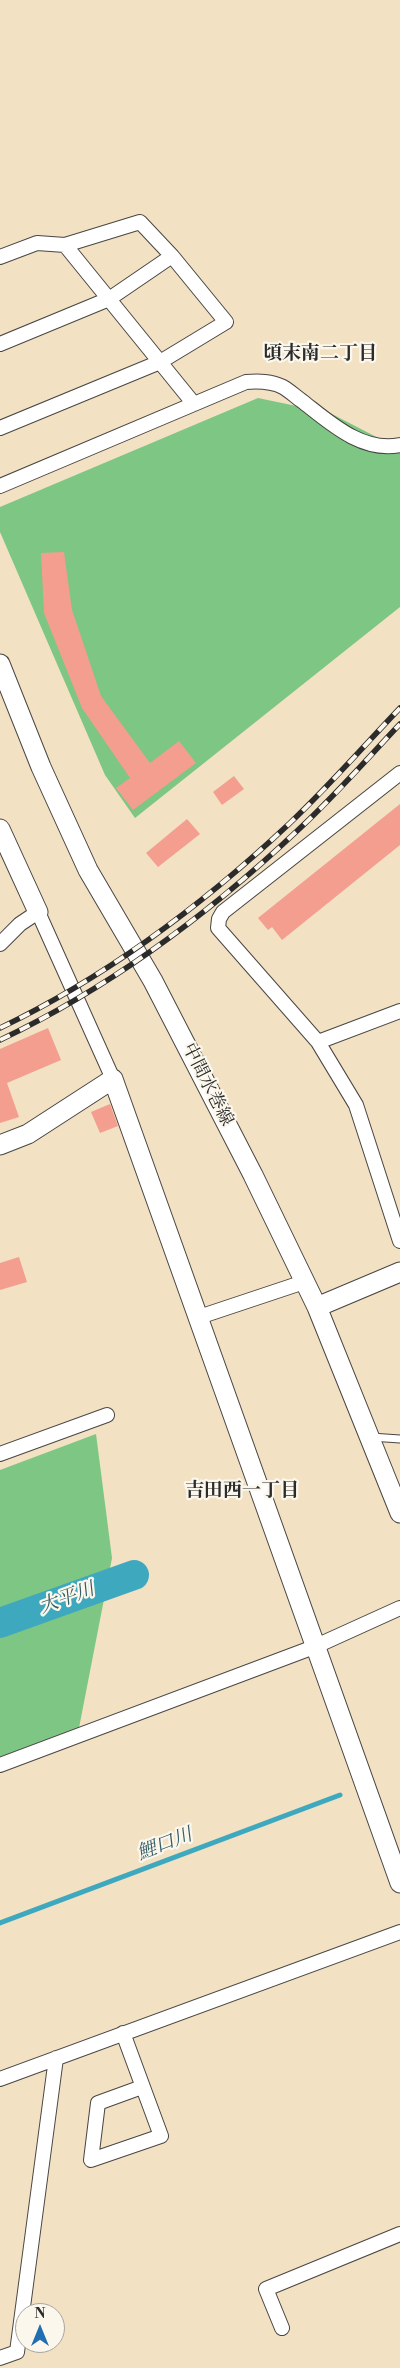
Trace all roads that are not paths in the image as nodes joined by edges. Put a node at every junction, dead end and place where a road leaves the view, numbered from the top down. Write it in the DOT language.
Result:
graph roads {
  1 [pos="66,245"];
  2 [pos="172,256"];
  3 [pos="0,257"];
  4 [pos="110,299"];
  5 [pos="0,344"];
  6 [pos="160,362"];
  7 [pos="194,404"];
  8 [pos="0,428"];
  9 [pos="400,444"];
  10 [pos="0,486"];
  11 [pos="0,664"];
  12 [pos="400,773"];
  13 [pos="0,830"];
  14 [pos="38,912"];
  15 [pos="0,944"];
  16 [pos="400,1010"];
  17 [pos="318,1042"];
  18 [pos="113,1079"];
  19 [pos="0,1145"];
  20 [pos="400,1241"];
  21 [pos="400,1272"];
  22 [pos="304,1282"];
  23 [pos="317,1307"];
  24 [pos="199,1317"];
  25 [pos="107,1415"];
  26 [pos="371,1437"];
  27 [pos="400,1439"];
  28 [pos="0,1454"];
  29 [pos="400,1513"];
  30 [pos="400,1608"];
  31 [pos="314,1646"];
  32 [pos="0,1765"];
  33 [pos="400,1883"];
  34 [pos="400,1932"];
  35 [pos="123,2033"];
  36 [pos="56,2058"];
  37 [pos="0,2079"];
  38 [pos="142,2087"];
  39 [pos="400,2234"];
  40 [pos="282,2328"];
  41 [pos="0,2358"];
  1 -- 2 [label="street"];
  1 -- 3 [label="street"];
  1 -- 4 [label="street"];
  2 -- 4 [label="street"];
  2 -- 6 [label="street"];
  4 -- 5 [label="street"];
  4 -- 6 [label="street"];
  6 -- 7 [label="street"];
  6 -- 8 [label="street"];
  7 -- 9 [label="street"];
  7 -- 10 [label="street"];
  11 -- 22 [label="street, 中間水巻線"];
  12 -- 17 [label="street"];
  13 -- 14 [label="street"];
  14 -- 15 [label="street"];
  14 -- 18 [label="street"];
  16 -- 17 [label="street"];
  17 -- 20 [label="street"];
  18 -- 19 [label="street"];
  18 -- 24 [label="street"];
  21 -- 23 [label="street"];
  22 -- 23 [label="street, 中間水巻線"];
  22 -- 24 [label="street"];
  23 -- 26 [label="street, 中間水巻線"];
  24 -- 31 [label="street"];
  25 -- 28 [label="street"];
  26 -- 27 [label="lane"];
  26 -- 29 [label="street, 中間水巻線"];
  30 -- 31 [label="street"];
  31 -- 32 [label="street"];
  31 -- 33 [label="street"];
  34 -- 35 [label="street"];
  35 -- 36 [label="street"];
  35 -- 38 [label="street"];
  36 -- 37 [label="street"];
  36 -- 41 [label="street"];
  38 -- 38 [label="street"];
  39 -- 40 [label="street"];
}
